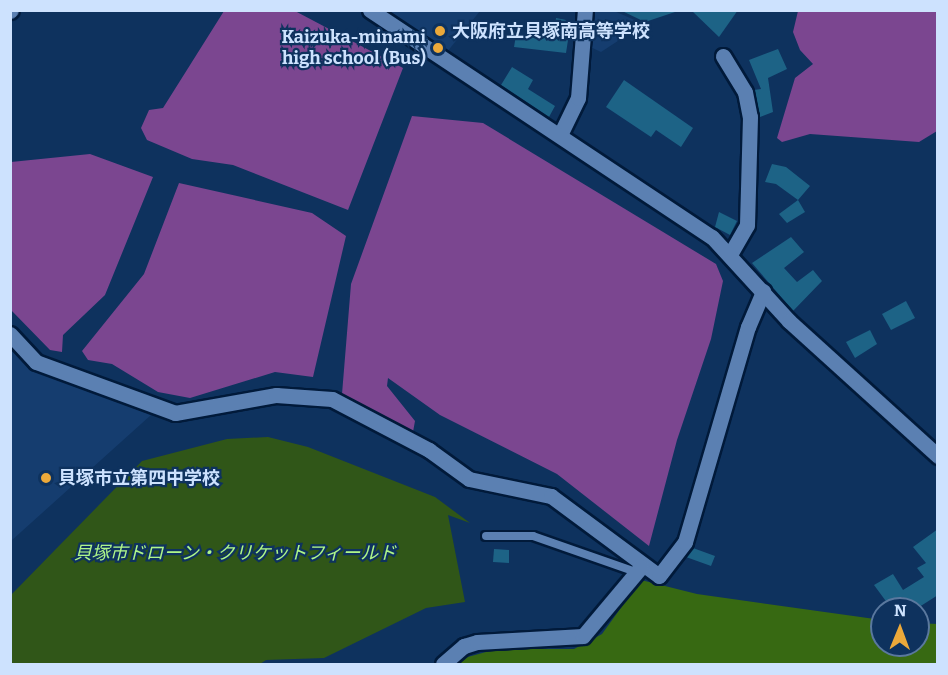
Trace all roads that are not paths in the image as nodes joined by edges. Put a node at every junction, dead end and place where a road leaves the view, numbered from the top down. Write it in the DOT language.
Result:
graph roads {
  1 [pos="370,10"];
  2 [pos="585,10"];
  3 [pos="723,56"];
  4 [pos="560,135"];
  5 [pos="730,255"];
  6 [pos="763,291"];
  7 [pos="10,334"];
  8 [pos="938,456"];
  9 [pos="486,537"];
  10 [pos="635,568"];
  11 [pos="443,664"];
  1 -- 4 [label="street"];
  2 -- 4 [label="street"];
  3 -- 5 [label="street"];
  4 -- 5 [label="street"];
  5 -- 6 [label="street"];
  6 -- 8 [label="street"];
  6 -- 10 [label="street"];
  7 -- 10 [label="street"];
  9 -- 10 [label="lane"];
  10 -- 11 [label="street"];
}
